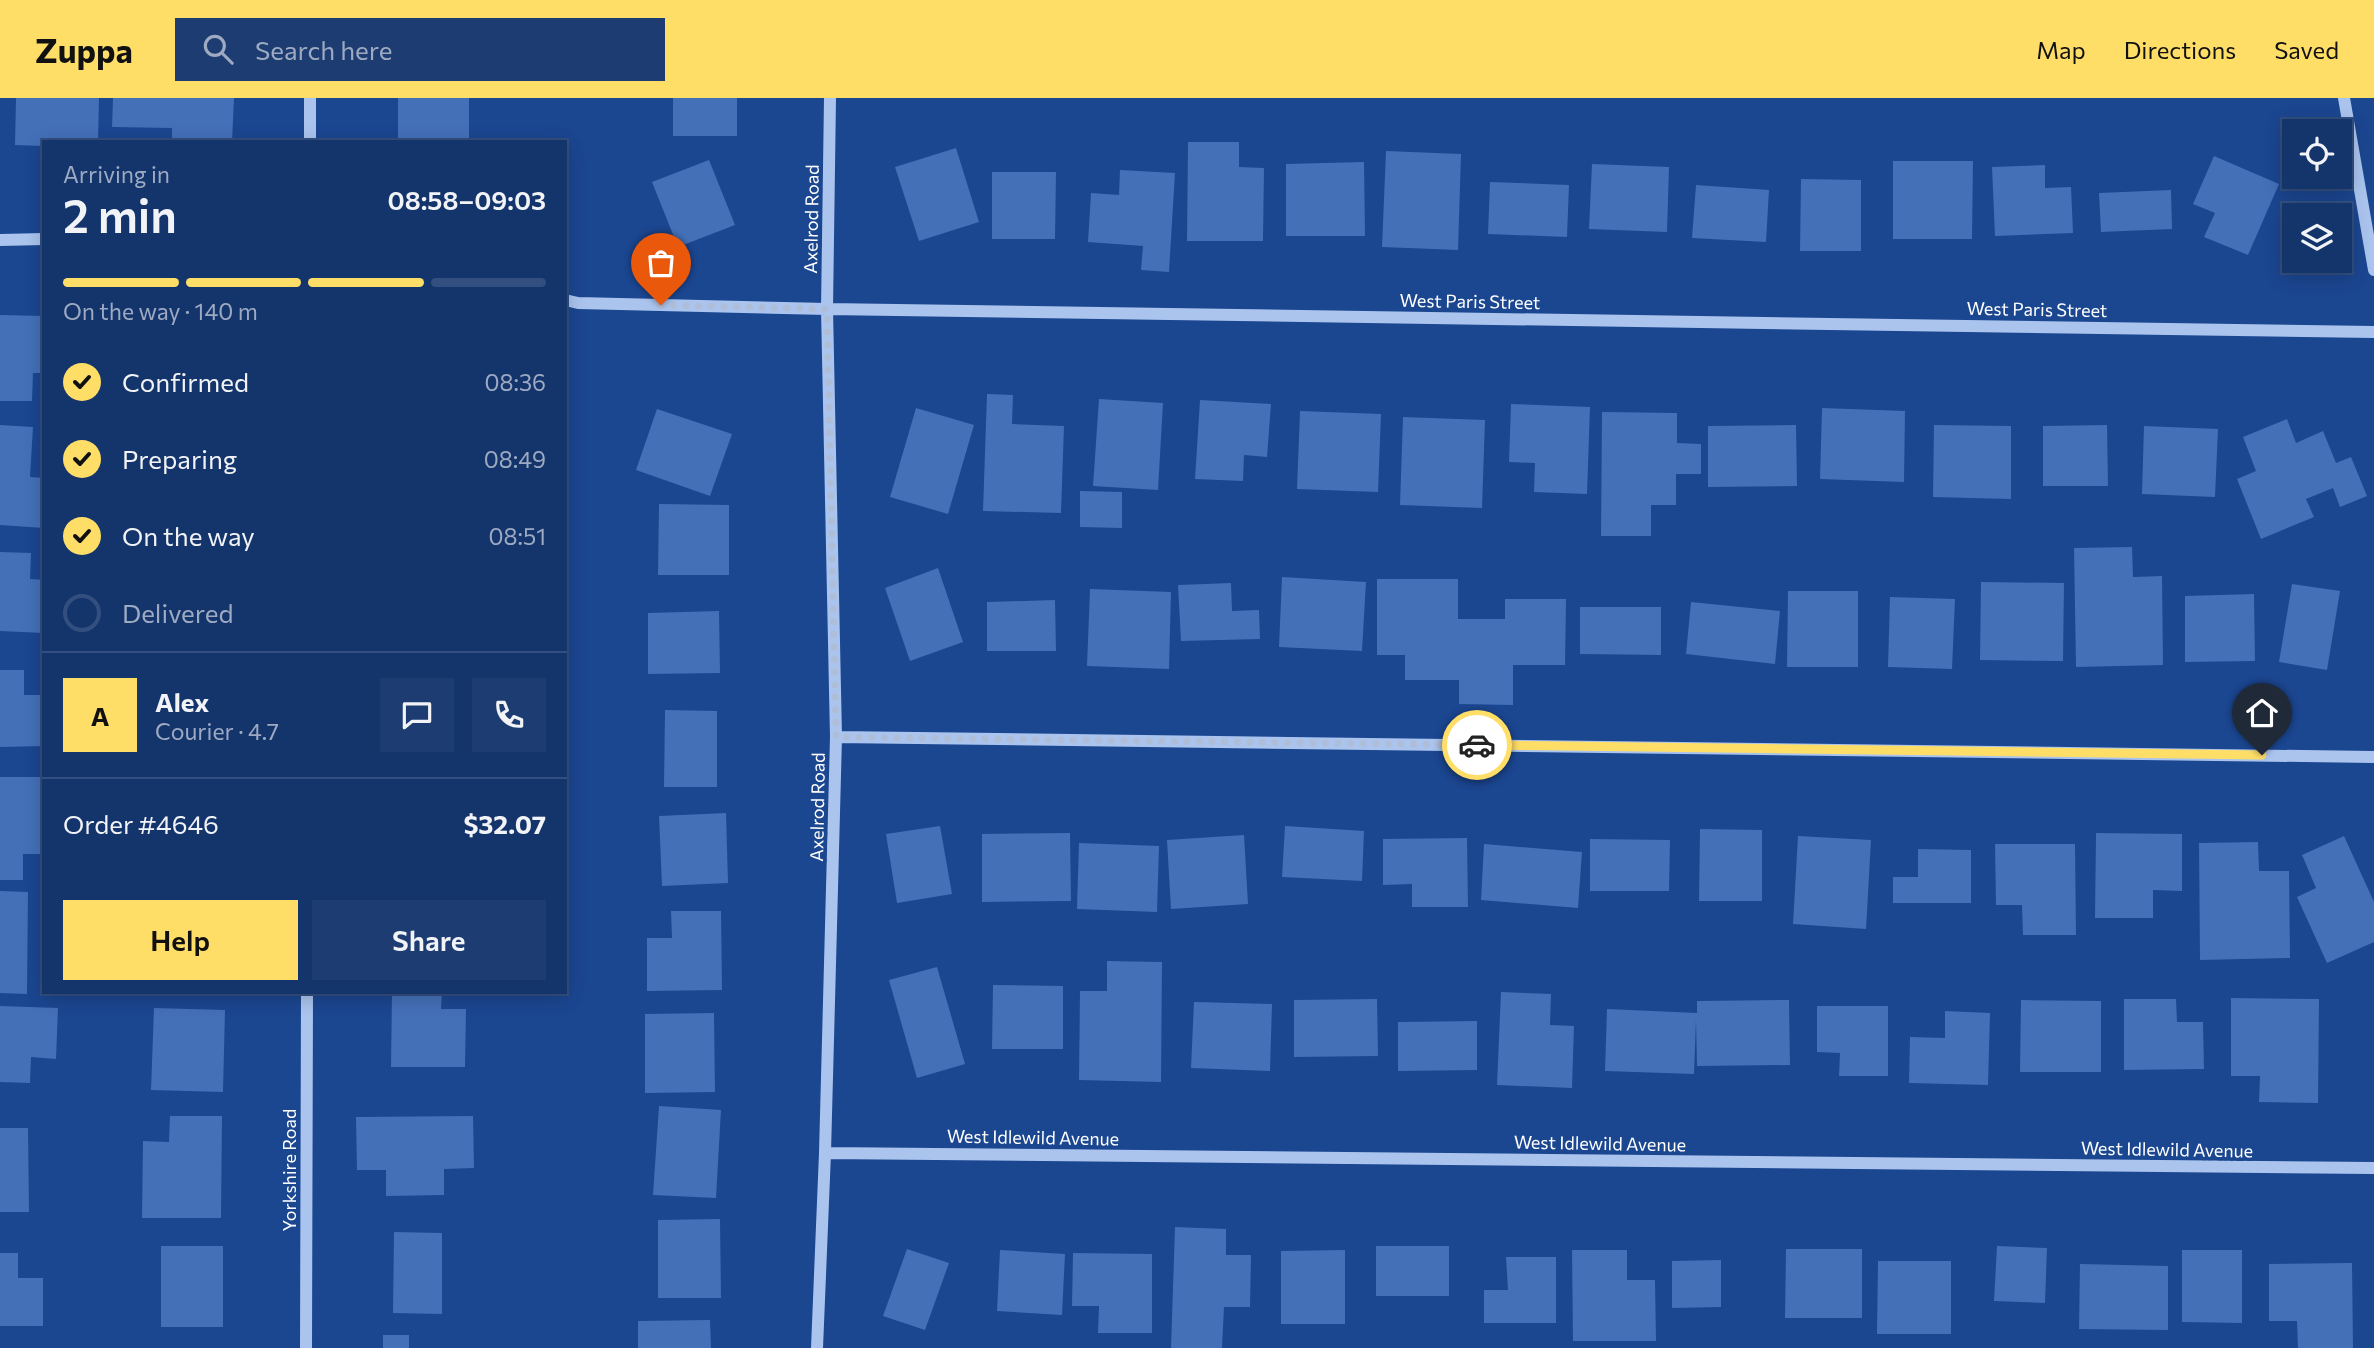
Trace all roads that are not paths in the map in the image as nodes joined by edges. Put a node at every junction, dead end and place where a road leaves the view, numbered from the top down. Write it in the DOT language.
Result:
graph roads {
  1 [pos="310,98"];
  2 [pos="830,98"];
  3 [pos="2344,98"];
  4 [pos="310,140"];
  5 [pos="42,239"];
  6 [pos="0,240"];
  7 [pos="2374,270"];
  8 [pos="567,300"];
  9 [pos="827,309"];
  10 [pos="2374,332"];
  11 [pos="836,737"];
  12 [pos="2374,757"];
  13 [pos="307,994"];
  14 [pos="825,1153"];
  15 [pos="2374,1168"];
  16 [pos="306,1348"];
  17 [pos="817,1348"];
  1 -- 4 [label="street"];
  2 -- 9 [label="street, Axelrod Road"];
  3 -- 7 [label="street"];
  5 -- 6 [label="street"];
  8 -- 9 [label="street, West Paris Street"];
  9 -- 10 [label="street, West Paris Street"];
  9 -- 11 [label="street, Axelrod Road"];
  11 -- 12 [label="street"];
  11 -- 14 [label="street, Axelrod Road"];
  13 -- 16 [label="street, Yorkshire Road"];
  14 -- 15 [label="street, West Idlewild Avenue"];
  14 -- 17 [label="street, Axelrod Road"];
}
